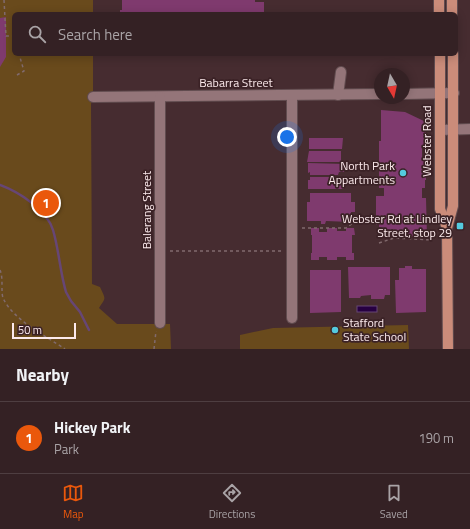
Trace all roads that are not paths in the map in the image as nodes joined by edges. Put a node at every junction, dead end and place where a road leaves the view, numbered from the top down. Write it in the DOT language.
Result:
graph roads {
  1 [pos="439,0"];
  2 [pos="452,0"];
  3 [pos="439,12"];
  4 [pos="452,12"];
  5 [pos="440,56"];
  6 [pos="453,56"];
  7 [pos="341,72"];
  8 [pos="454,93"];
  9 [pos="374,94"];
  10 [pos="410,94"];
  11 [pos="440,94"];
  12 [pos="338,95"];
  13 [pos="292,96"];
  14 [pos="93,97"];
  15 [pos="160,97"];
  16 [pos="470,129"];
  17 [pos="440,130"];
  18 [pos="454,130"];
  19 [pos="447,228"];
  20 [pos="292,318"];
  21 [pos="160,323"];
  22 [pos="448,349"];
  1 -- 3 [label="main road"];
  2 -- 4 [label="main road"];
  5 -- 11 [label="main road, Webster Road"];
  6 -- 8 [label="main road, Webster Road"];
  7 -- 12 [label="street"];
  8 -- 11 [label="street"];
  8 -- 18 [label="main road, Webster Road"];
  9 -- 12 [label="street, Babarra Street"];
  10 -- 11 [label="street"];
  11 -- 17 [label="main road, Webster Road"];
  12 -- 13 [label="street, Babarra Street"];
  13 -- 15 [label="street, Babarra Street"];
  13 -- 20 [label="street"];
  14 -- 15 [label="street, Babarra Street"];
  15 -- 21 [label="street, Balerang Street"];
  16 -- 18 [label="street"];
  17 -- 18 [label="street"];
  17 -- 19 [label="main road, Webster Road"];
  18 -- 19 [label="main road, Webster Road"];
  19 -- 22 [label="main road, Webster Road"];
}
